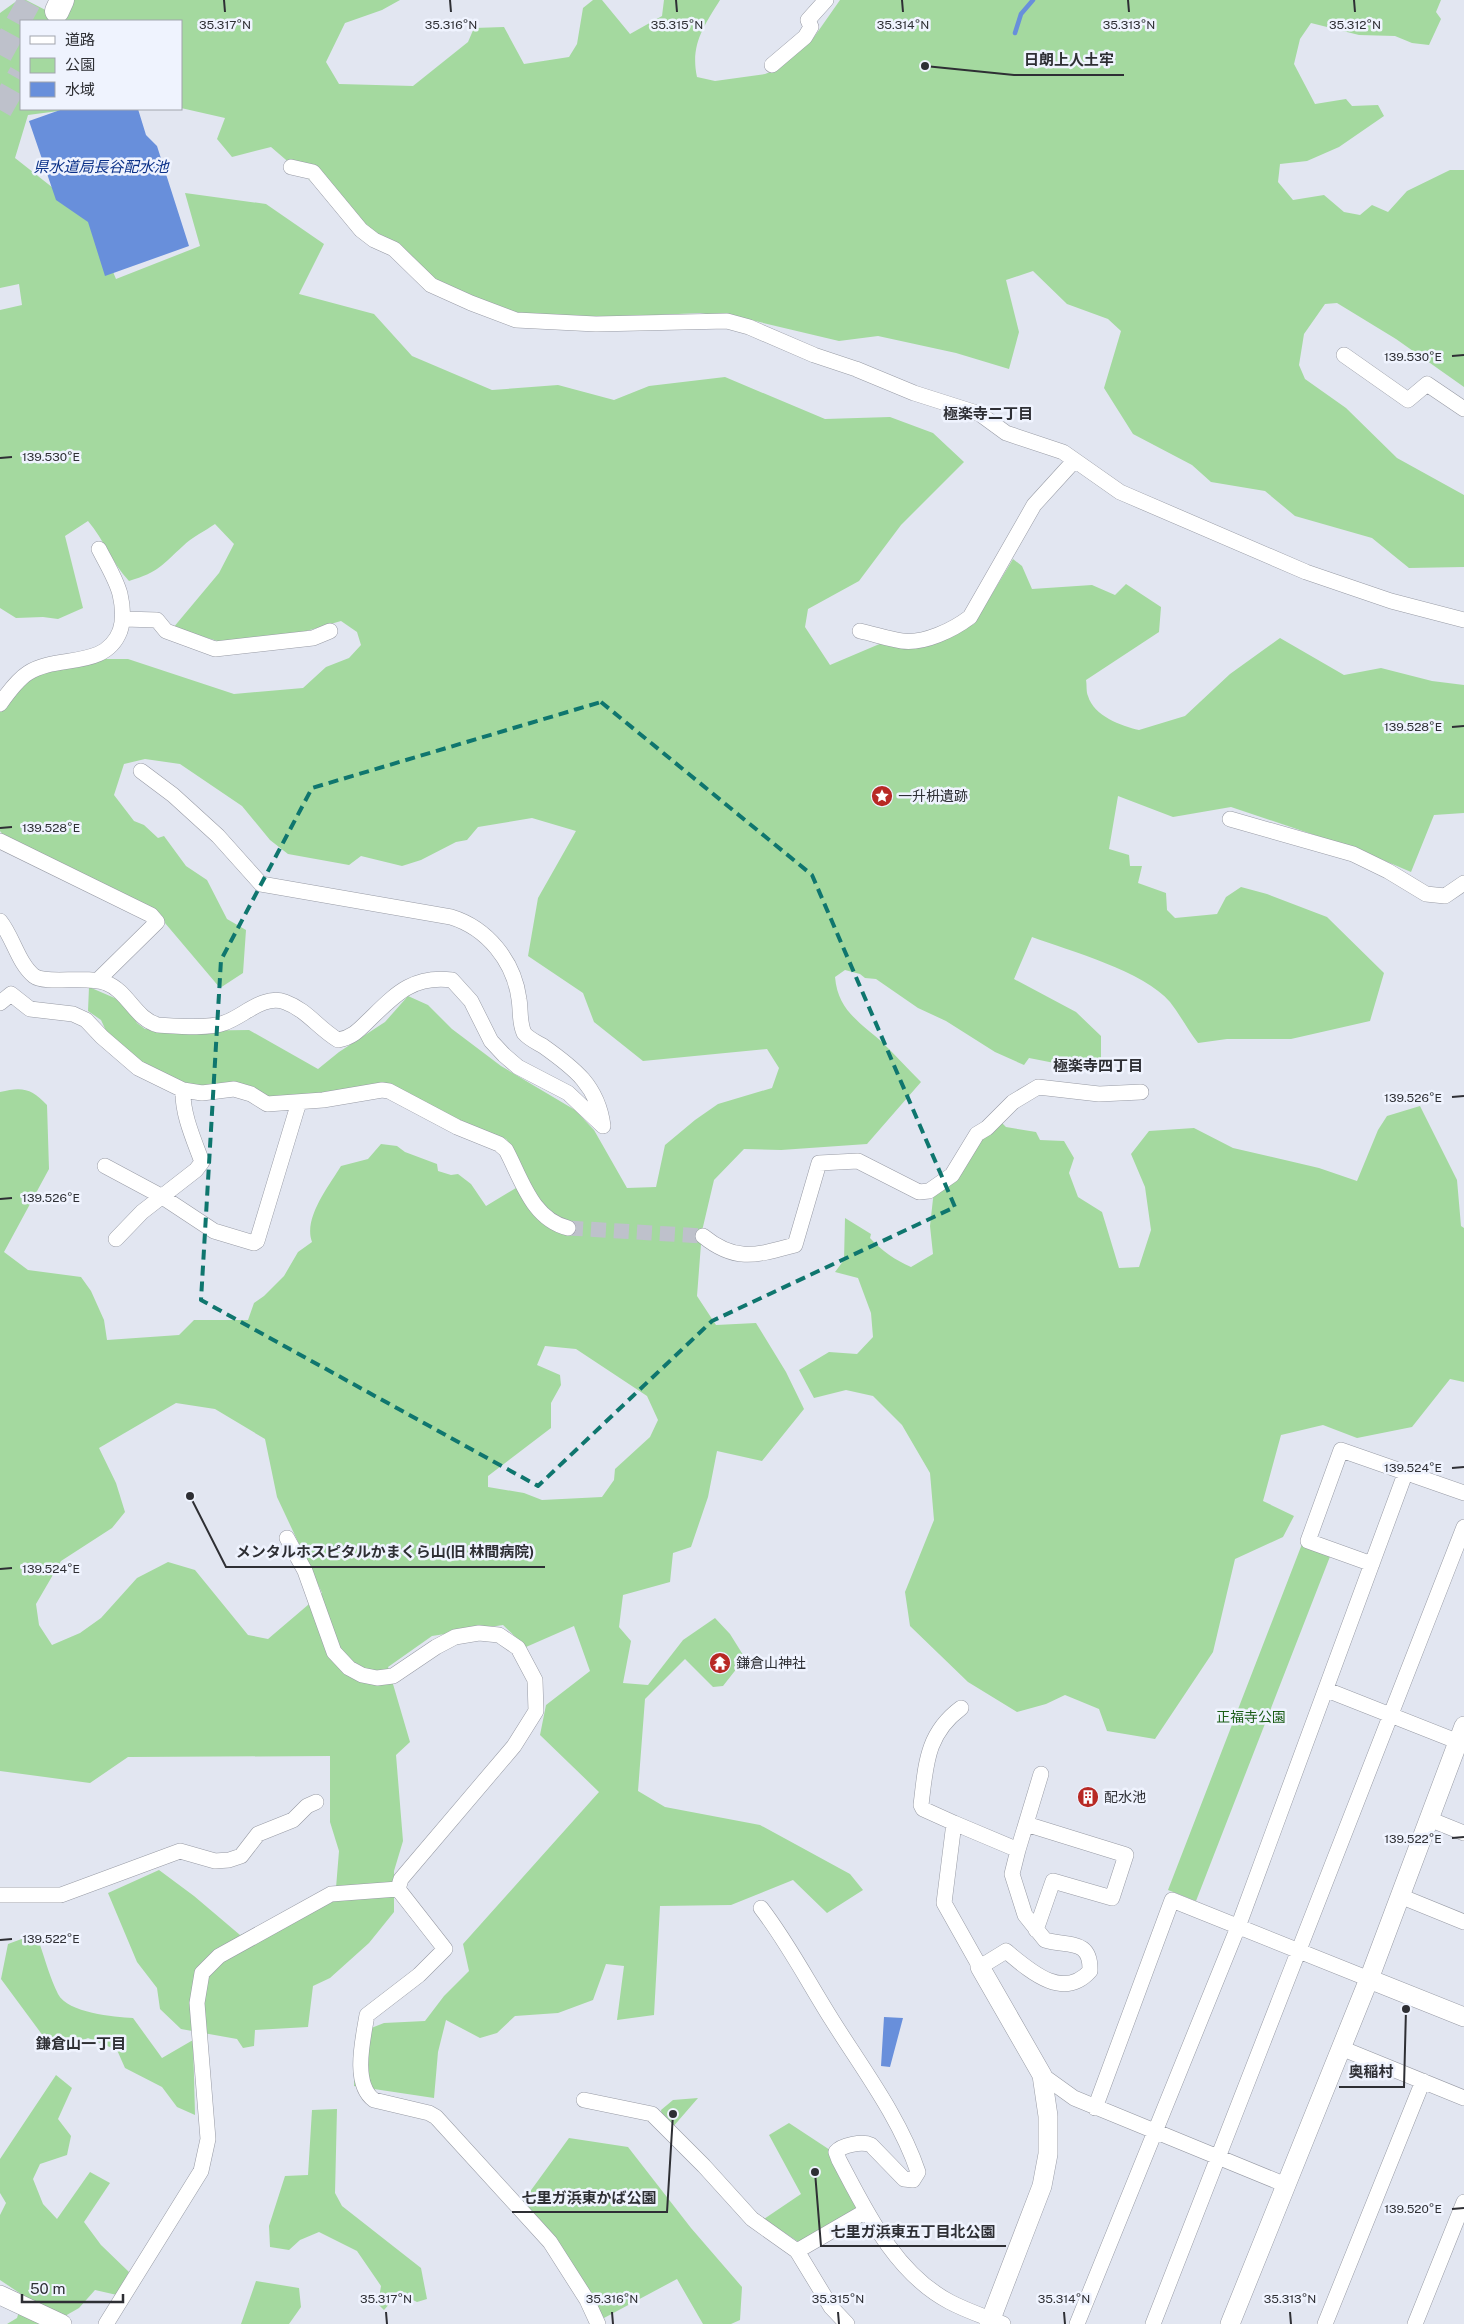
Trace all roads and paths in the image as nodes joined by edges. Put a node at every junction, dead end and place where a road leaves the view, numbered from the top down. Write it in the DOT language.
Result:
graph roads {
  1 [pos="826,0"];
  2 [pos="772,65"];
  3 [pos="291,167"];
  4 [pos="1344,355"];
  5 [pos="1464,409"];
  6 [pos="1074,461"];
  7 [pos="99,549"];
  8 [pos="124,619"];
  9 [pos="1464,620"];
  10 [pos="330,631"];
  11 [pos="860,631"];
  12 [pos="0,704"];
  13 [pos="141,770"];
  14 [pos="1230,819"];
  15 [pos="0,841"];
  16 [pos="1464,883"];
  17 [pos="0,921"];
  18 [pos="98,980"];
  19 [pos="0,1003"];
  20 [pos="183,1090"];
  21 [pos="1141,1092"];
  22 [pos="299,1102"];
  23 [pos="105,1166"];
  24 [pos="161,1196"];
  25 [pos="568,1228"];
  26 [pos="703,1236"];
  27 [pos="116,1239"];
  28 [pos="1405,1474"];
  29 [pos="1464,1493"];
  30 [pos="1464,1527"];
  31 [pos="287,1538"];
  32 [pos="1372,1564"];
  33 [pos="1327,1690"];
  34 [pos="961,1708"];
  35 [pos="1391,1715"];
  36 [pos="1462,1737"];
  37 [pos="1041,1774"];
  38 [pos="316,1802"];
  39 [pos="1429,1819"];
  40 [pos="954,1823"];
  41 [pos="1026,1824"];
  42 [pos="1464,1833"];
  43 [pos="1018,1850"];
  44 [pos="398,1889"];
  45 [pos="0,1895"];
  46 [pos="1400,1896"];
  47 [pos="761,1908"];
  48 [pos="1464,1922"];
  49 [pos="1238,1927"];
  50 [pos="1036,1930"];
  51 [pos="1299,1951"];
  52 [pos="980,1966"];
  53 [pos="1369,1979"];
  54 [pos="1464,2017"];
  55 [pos="1341,2048"];
  56 [pos="1042,2075"];
  57 [pos="1422,2081"];
  58 [pos="1464,2098"];
  59 [pos="584,2100"];
  60 [pos="1095,2108"];
  61 [pos="1154,2131"];
  62 [pos="1218,2157"];
  63 [pos="1286,2185"];
  64 [pos="1464,2202"];
  65 [pos="866,2211"];
  66 [pos="797,2251"];
  67 [pos="0,2295"];
  68 [pos="994,2322"];
  69 [pos="62,2324"];
  70 [pos="106,2324"];
  71 [pos="598,2324"];
  72 [pos="847,2324"];
  73 [pos="1077,2324"];
  74 [pos="1153,2324"];
  75 [pos="1230,2324"];
  76 [pos="1325,2324"];
  77 [pos="1415,2324"];
  1 -- 2 [label="street"];
  3 -- 6 [label="street"];
  4 -- 5 [label="street"];
  6 -- 9 [label="street"];
  6 -- 11 [label="street"];
  7 -- 8 [label="street"];
  8 -- 10 [label="street"];
  8 -- 12 [label="street"];
  13 -- 18 [label="street"];
  14 -- 16 [label="street"];
  15 -- 18 [label="street"];
  17 -- 18 [label="street"];
  19 -- 20 [label="street"];
  20 -- 22 [label="street"];
  20 -- 24 [label="street"];
  21 -- 26 [label="street"];
  22 -- 24 [label="street"];
  22 -- 25 [label="street"];
  23 -- 24 [label="street"];
  24 -- 27 [label="street"];
  28 -- 29 [label="street"];
  28 -- 32 [label="street"];
  28 -- 32 [label="street"];
  30 -- 35 [label="street"];
  31 -- 44 [label="street"];
  32 -- 33 [label="street"];
  33 -- 35 [label="street"];
  33 -- 49 [label="street"];
  34 -- 40 [label="street"];
  35 -- 36 [label="street"];
  35 -- 51 [label="street"];
  36 -- 39 [label="street"];
  37 -- 41 [label="street"];
  38 -- 45 [label="street"];
  39 -- 42 [label="street"];
  39 -- 46 [label="street"];
  40 -- 43 [label="street"];
  40 -- 52 [label="street"];
  41 -- 43 [label="street"];
  41 -- 50 [label="street"];
  43 -- 50 [label="street"];
  44 -- 70 [label="street"];
  44 -- 71 [label="street"];
  46 -- 48 [label="street"];
  46 -- 53 [label="street"];
  47 -- 65 [label="street"];
  49 -- 51 [label="street"];
  49 -- 60 [label="street"];
  49 -- 61 [label="street"];
  50 -- 52 [label="street"];
  51 -- 53 [label="street"];
  51 -- 62 [label="street"];
  52 -- 56 [label="street"];
  53 -- 54 [label="street"];
  53 -- 55 [label="street"];
  55 -- 57 [label="street"];
  55 -- 63 [label="street"];
  56 -- 60 [label="street"];
  56 -- 68 [label="street"];
  57 -- 58 [label="street"];
  57 -- 76 [label="street"];
  59 -- 66 [label="street"];
  60 -- 61 [label="street"];
  61 -- 62 [label="street"];
  61 -- 73 [label="street"];
  62 -- 63 [label="street"];
  62 -- 74 [label="street"];
  63 -- 75 [label="street"];
  64 -- 77 [label="street"];
  65 -- 66 [label="street"];
  65 -- 68 [label="street"];
  66 -- 72 [label="street"];
  67 -- 69 [label="street"];
}
